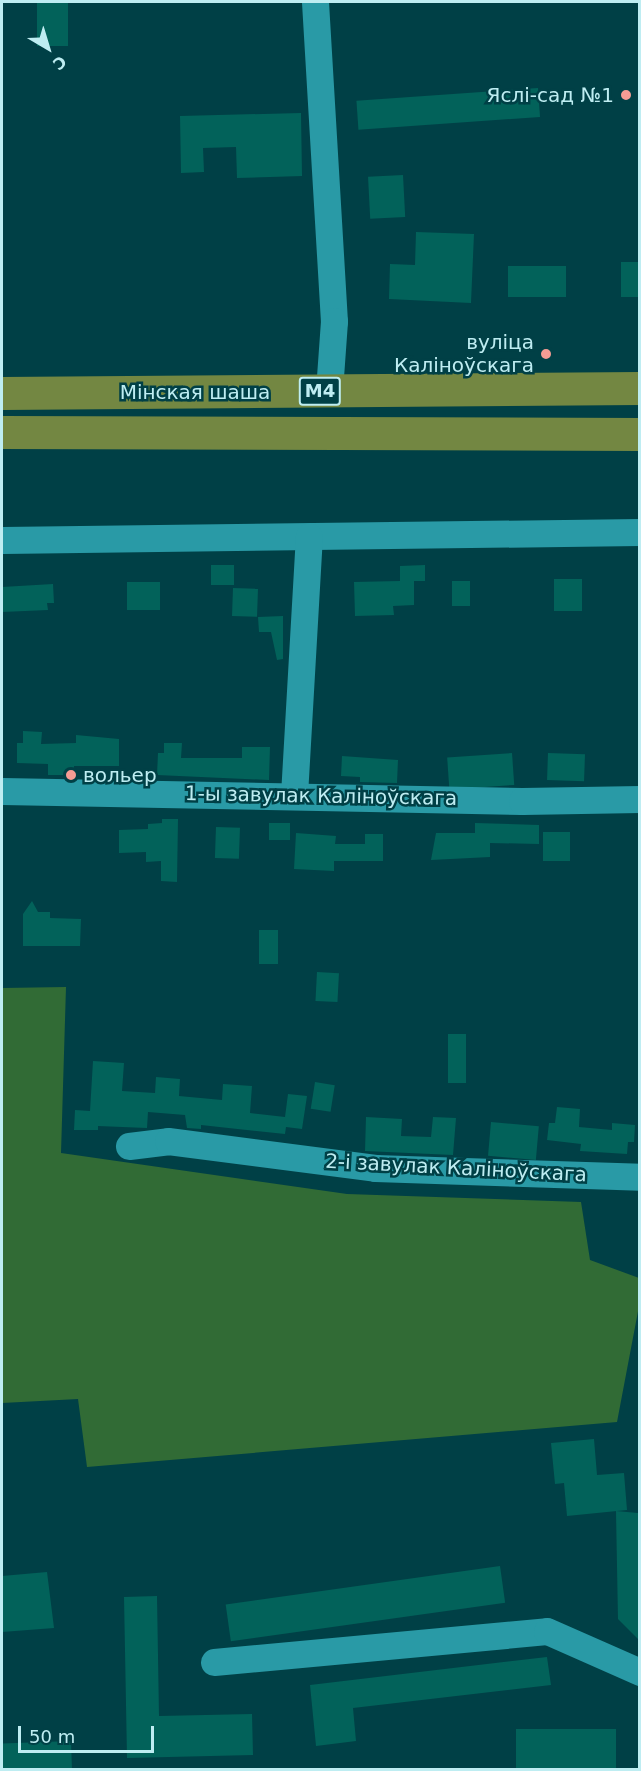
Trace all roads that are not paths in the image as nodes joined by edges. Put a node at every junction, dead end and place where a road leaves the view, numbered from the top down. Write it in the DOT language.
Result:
graph roads {
  1 [pos="315,2"];
  2 [pos="639,388"];
  3 [pos="329,390"];
  4 [pos="2,393"];
  5 [pos="2,432"];
  6 [pos="639,434"];
  7 [pos="639,532"];
  8 [pos="309,536"];
  9 [pos="2,540"];
  10 [pos="2,791"];
  11 [pos="294,795"];
  12 [pos="639,799"];
  13 [pos="129,1146"];
  14 [pos="639,1177"];
  15 [pos="214,1662"];
  16 [pos="639,1672"];
  1 -- 3 [label="street"];
  2 -- 3 [label="main road, Мінская шаша / М4"];
  3 -- 4 [label="main road, Мінская шаша / М4"];
  5 -- 6 [label="main road, Мінская шаша / М4"];
  7 -- 8 [label="street"];
  8 -- 9 [label="street"];
  8 -- 11 [label="street"];
  10 -- 11 [label="street, 1-ы завулак Каліноўскага"];
  11 -- 12 [label="street, 1-ы завулак Каліноўскага"];
  13 -- 14 [label="street, 2-і завулак Каліноўскага"];
  15 -- 16 [label="street"];
}
